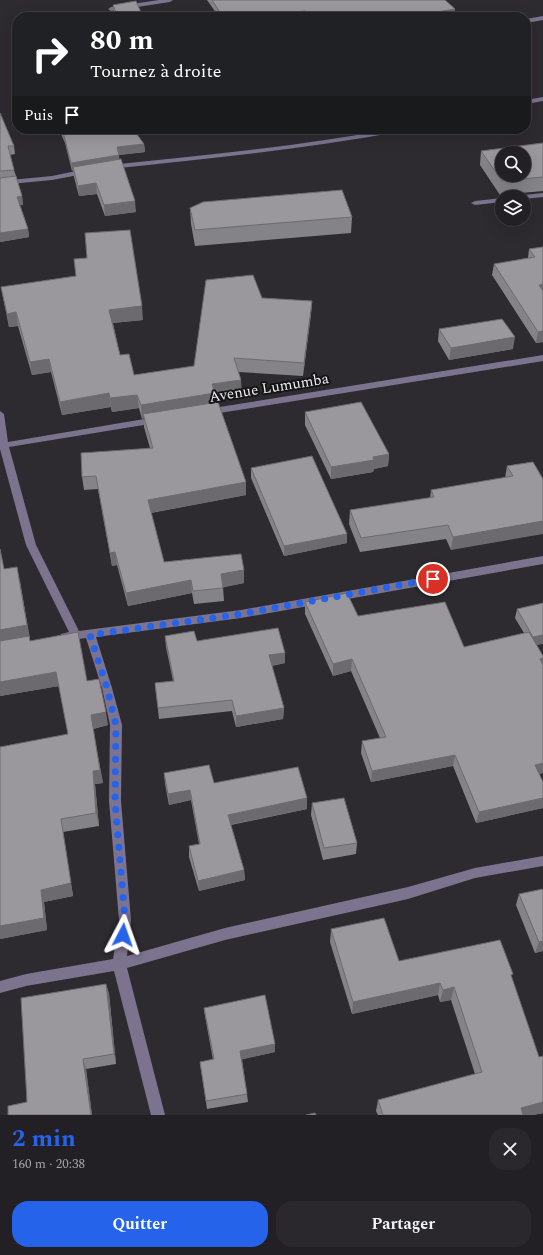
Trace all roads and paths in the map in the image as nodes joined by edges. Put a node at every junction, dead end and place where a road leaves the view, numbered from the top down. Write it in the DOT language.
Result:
graph roads {
  1 [pos="170,0"];
  2 [pos="111,9"];
  3 [pos="543,18"];
  4 [pos="531,20"];
  5 [pos="543,99"];
  6 [pos="531,101"];
  7 [pos="376,134"];
  8 [pos="0,183"];
  9 [pos="543,195"];
  10 [pos="531,196"];
  11 [pos="495,201"];
  12 [pos="475,203"];
  13 [pos="543,358"];
  14 [pos="199,413"];
  15 [pos="0,414"];
  16 [pos="168,418"];
  17 [pos="2,445"];
  18 [pos="543,560"];
  19 [pos="76,635"];
  20 [pos="90,635"];
  21 [pos="53,640"];
  22 [pos="543,861"];
  23 [pos="119,964"];
  24 [pos="0,987"];
  25 [pos="158,1115"];
  1 -- 2 [label="street"];
  3 -- 4 [label="street"];
  5 -- 6 [label="street"];
  7 -- 8 [label="street"];
  9 -- 10 [label="street"];
  11 -- 12 [label="street"];
  13 -- 14 [label="street, Avenue Lumumba"];
  15 -- 17 [label="street"];
  16 -- 17 [label="street"];
  17 -- 19 [label="street"];
  18 -- 20 [label="street"];
  19 -- 20 [label="street"];
  19 -- 21 [label="street"];
  20 -- 23 [label="street"];
  22 -- 23 [label="street"];
  23 -- 24 [label="street"];
  23 -- 25 [label="street"];
}
